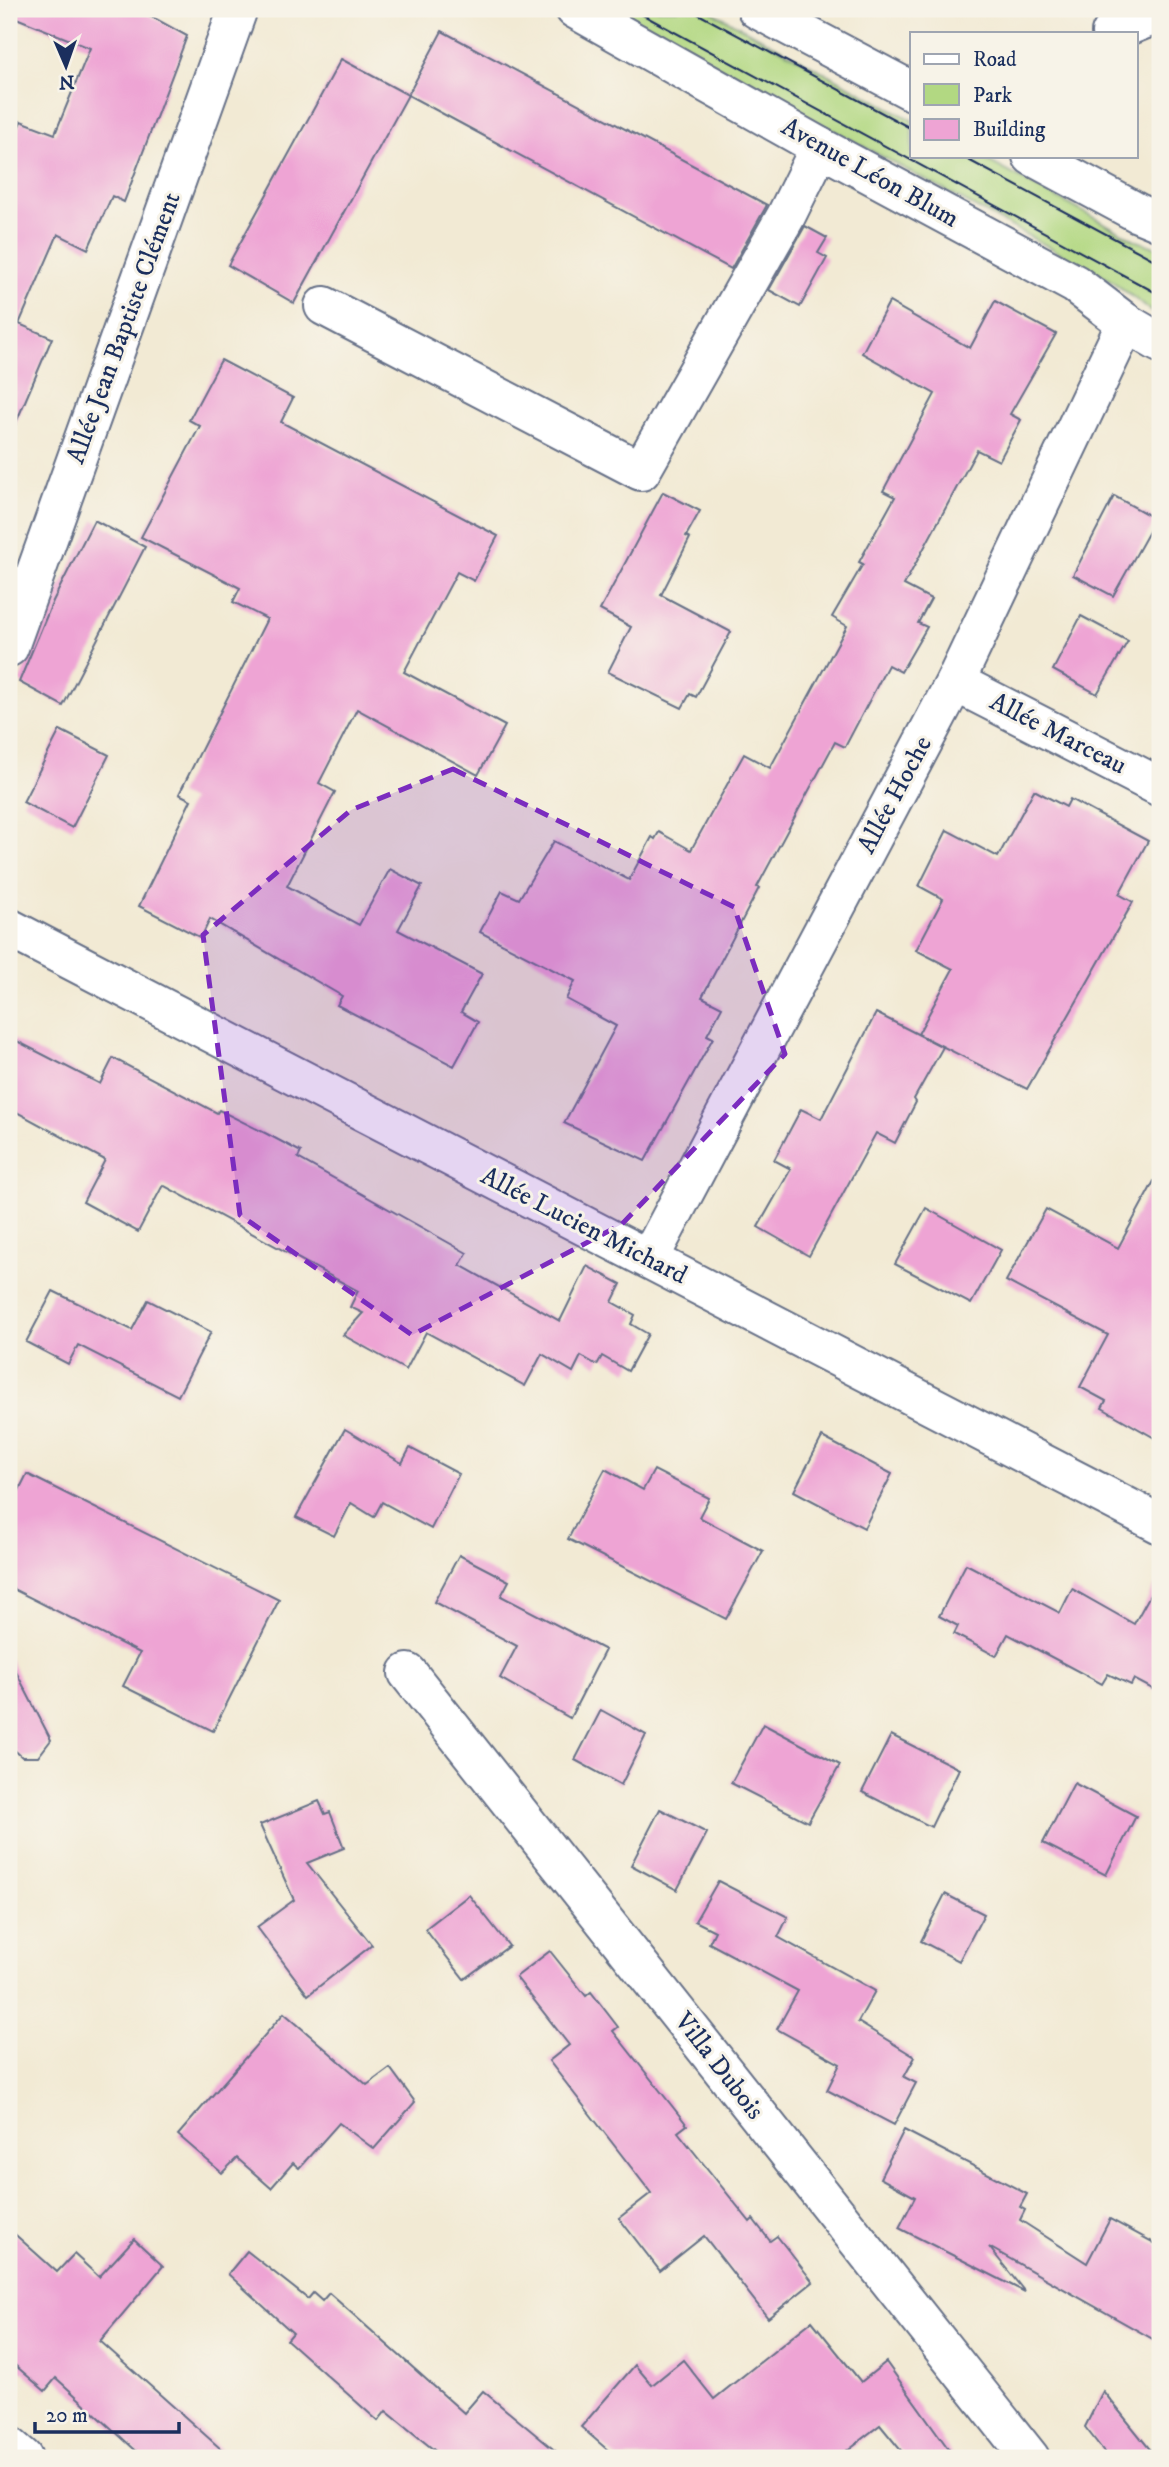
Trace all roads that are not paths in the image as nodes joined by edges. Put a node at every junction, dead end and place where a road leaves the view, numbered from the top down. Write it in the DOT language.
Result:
graph roads {
  1 [pos="238,9"];
  2 [pos="575,9"];
  3 [pos="757,9"];
  4 [pos="1160,13"];
  5 [pos="1113,32"];
  6 [pos="910,90"];
  7 [pos="820,147"];
  8 [pos="1036,158"];
  9 [pos="1160,222"];
  10 [pos="324,306"];
  11 [pos="1126,323"];
  12 [pos="1160,343"];
  13 [pos="9,647"];
  14 [pos="955,682"];
  15 [pos="1160,787"];
  16 [pos="9,928"];
  17 [pos="649,1259"];
  18 [pos="1160,1524"];
  19 [pos="408,1673"];
  20 [pos="9,2446"];
  21 [pos="23,2458"];
  22 [pos="1030,2458"];
  1 -- 13 [label="street, Allée Jean Baptiste Clément"];
  2 -- 7 [label="street, Avenue Léon Blum"];
  3 -- 6 [label="street"];
  4 -- 5 [label="street"];
  7 -- 10 [label="street"];
  7 -- 11 [label="street, Avenue Léon Blum"];
  8 -- 9 [label="street"];
  11 -- 12 [label="street, Avenue Léon Blum"];
  11 -- 14 [label="street, Allée Hoche"];
  14 -- 15 [label="street, Allée Marceau"];
  14 -- 17 [label="street, Allée Hoche"];
  16 -- 17 [label="street, Allée Lucien Michard"];
  17 -- 18 [label="street, Allée Lucien Michard"];
  19 -- 22 [label="street, Villa Dubois"];
  20 -- 21 [label="street"];
}
